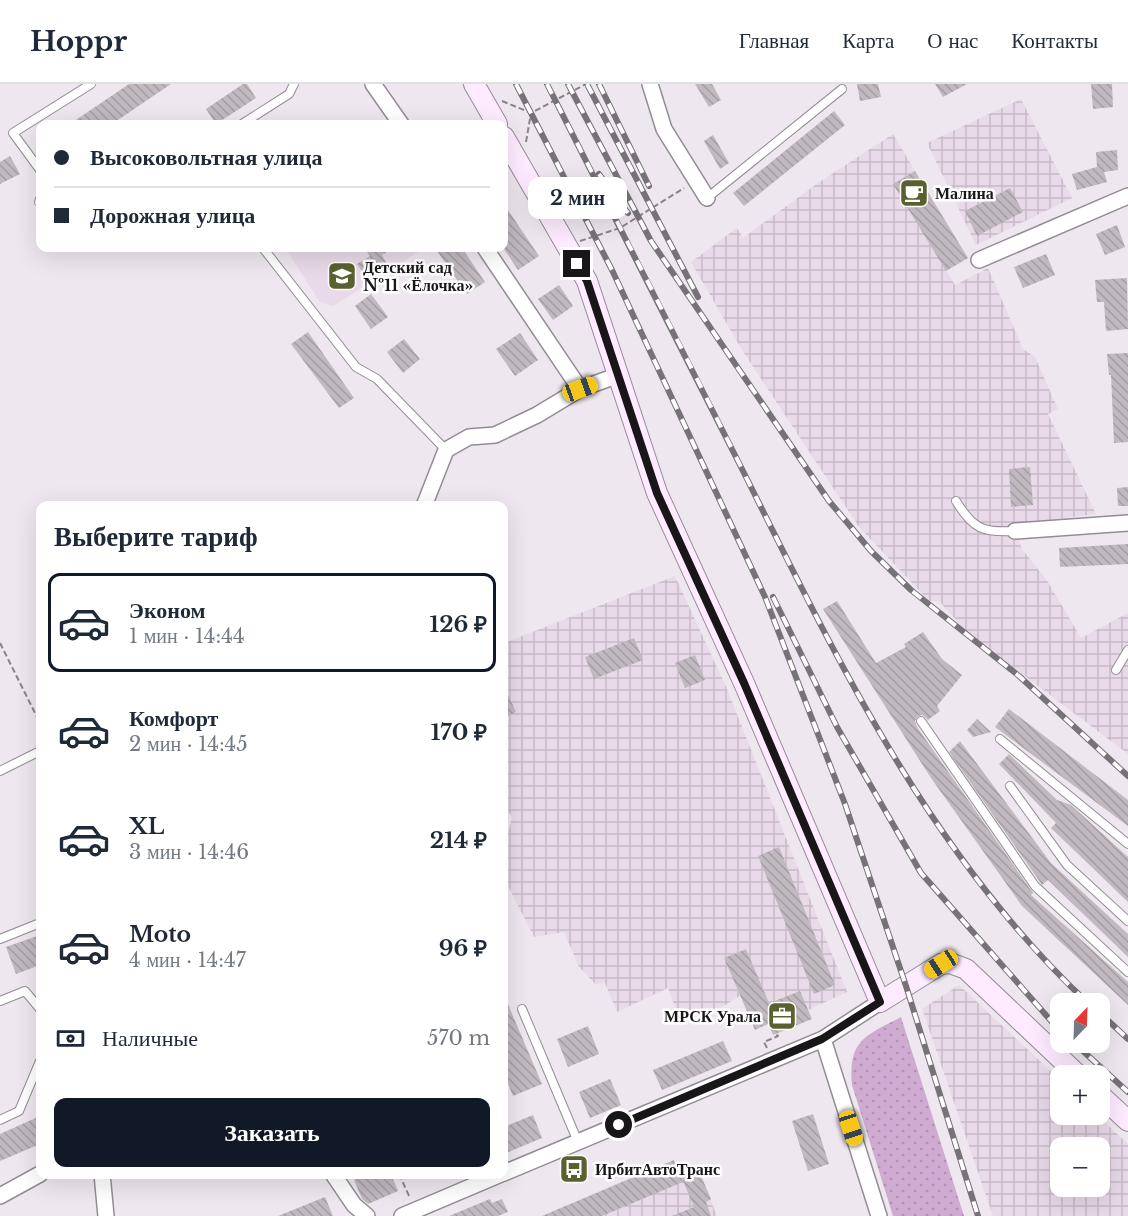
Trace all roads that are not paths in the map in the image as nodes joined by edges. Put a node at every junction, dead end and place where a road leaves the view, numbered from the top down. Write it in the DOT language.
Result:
graph roads {
  1 [pos="92,84"];
  2 [pos="294,84"];
  3 [pos="373,84"];
  4 [pos="650,84"];
  5 [pos="476,88"];
  6 [pos="842,89"];
  7 [pos="248,120"];
  8 [pos="398,120"];
  9 [pos="495,120"];
  10 [pos="508,144"];
  11 [pos="36,165"];
  12 [pos="1128,196"];
  13 [pos="707,198"];
  14 [pos="266,252"];
  15 [pos="488,252"];
  16 [pos="979,260"];
  17 [pos="616,376"];
  18 [pos="580,389"];
  19 [pos="446,450"];
  20 [pos="426,501"];
  21 [pos="956,501"];
  22 [pos="1128,523"];
  23 [pos="1015,531"];
  24 [pos="1128,650"];
  25 [pos="1116,670"];
  26 [pos="921,721"];
  27 [pos="1000,739"];
  28 [pos="36,753"];
  29 [pos="0,771"];
  30 [pos="1010,786"];
  31 [pos="1128,844"];
  32 [pos="1128,921"];
  33 [pos="36,925"];
  34 [pos="0,939"];
  35 [pos="1128,972"];
  36 [pos="1,999"];
  37 [pos="880,1002"];
  38 [pos="36,1004"];
  39 [pos="522,1009"];
  40 [pos="822,1039"];
  41 [pos="1067,1065"];
  42 [pos="36,1070"];
  43 [pos="1110,1104"];
  44 [pos="0,1120"];
  45 [pos="1128,1121"];
  46 [pos="578,1142"];
  47 [pos="508,1171"];
  48 [pos="36,1176"];
  49 [pos="102,1179"];
  50 [pos="336,1179"];
  51 [pos="490,1179"];
  52 [pos="0,1196"];
  53 [pos="106,1216"];
  54 [pos="367,1216"];
  55 [pos="402,1216"];
  56 [pos="879,1216"];
  1 -- 11 [label="lane"];
  2 -- 7 [label="lane"];
  3 -- 8 [label="street"];
  4 -- 13 [label="street"];
  5 -- 9 [label="street"];
  6 -- 13 [label="lane"];
  10 -- 17 [label="street"];
  12 -- 16 [label="street"];
  14 -- 19 [label="lane"];
  15 -- 18 [label="street"];
  17 -- 18 [label="street"];
  17 -- 37 [label="street"];
  18 -- 19 [label="street"];
  19 -- 20 [label="street"];
  21 -- 23 [label="lane"];
  22 -- 23 [label="street"];
  24 -- 25 [label="lane"];
  26 -- 35 [label="lane"];
  27 -- 31 [label="lane"];
  28 -- 29 [label="lane"];
  30 -- 32 [label="lane"];
  33 -- 34 [label="lane"];
  36 -- 38 [label="lane"];
  37 -- 40 [label="street"];
  37 -- 41 [label="street"];
  39 -- 46 [label="lane"];
  40 -- 46 [label="street"];
  40 -- 56 [label="street"];
  42 -- 44 [label="lane"];
  43 -- 45 [label="street"];
  46 -- 47 [label="street"];
  48 -- 52 [label="street"];
  49 -- 53 [label="street"];
  50 -- 54 [label="street"];
  51 -- 55 [label="street"];
}
